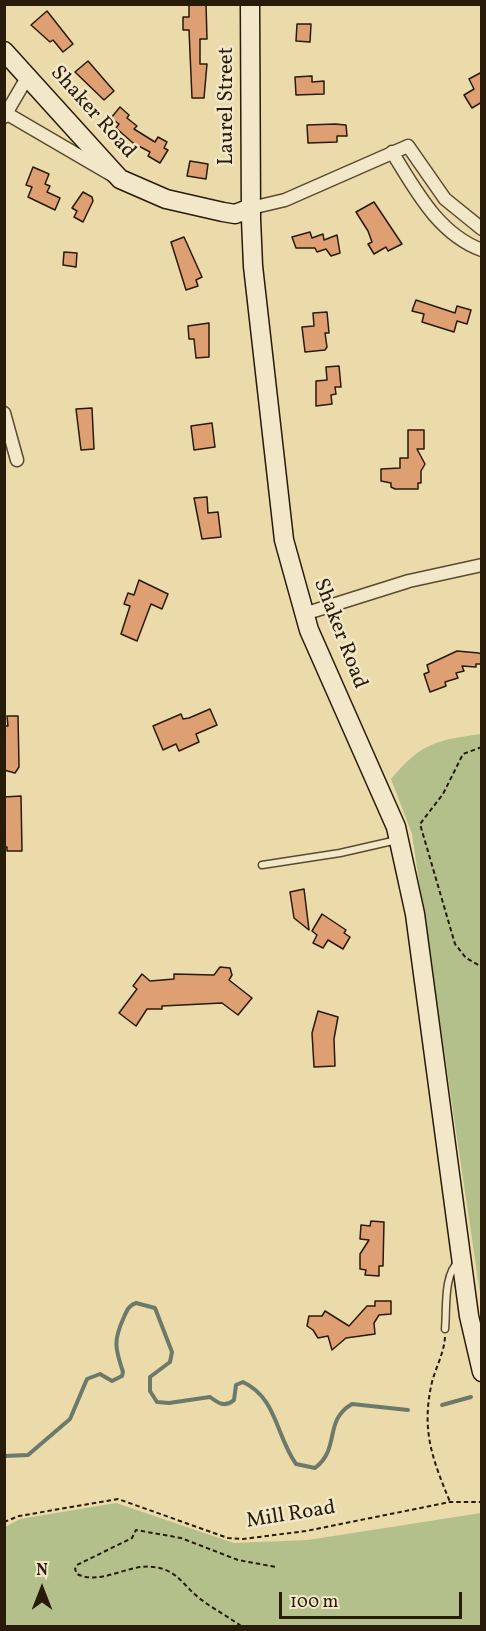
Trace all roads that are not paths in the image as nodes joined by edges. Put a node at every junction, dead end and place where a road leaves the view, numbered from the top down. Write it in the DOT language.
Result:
graph roads {
  1 [pos="250,4"];
  2 [pos="4,51"];
  3 [pos="28,76"];
  4 [pos="5,114"];
  5 [pos="392,152"];
  6 [pos="120,179"];
  7 [pos="251,208"];
  8 [pos="482,229"];
  9 [pos="482,250"];
  10 [pos="4,413"];
  11 [pos="17,460"];
  12 [pos="482,564"];
  13 [pos="304,614"];
  14 [pos="400,839"];
  15 [pos="262,865"];
  16 [pos="463,1258"];
  17 [pos="445,1329"];
  18 [pos="482,1372"];
  1 -- 7 [label="main road, Laurel Street"];
  2 -- 3 [label="main road, Shaker Road"];
  3 -- 4 [label="street"];
  3 -- 6 [label="main road, Shaker Road"];
  4 -- 6 [label="street"];
  5 -- 7 [label="street"];
  5 -- 8 [label="street"];
  5 -- 9 [label="street"];
  6 -- 7 [label="main road, Shaker Road"];
  7 -- 13 [label="main road, Shaker Road"];
  10 -- 11 [label="street"];
  12 -- 13 [label="street"];
  13 -- 14 [label="main road, Shaker Road"];
  14 -- 15 [label="lane"];
  14 -- 16 [label="main road, Shaker Road"];
  16 -- 17 [label="lane"];
  16 -- 18 [label="main road, Shaker Road"];
}
